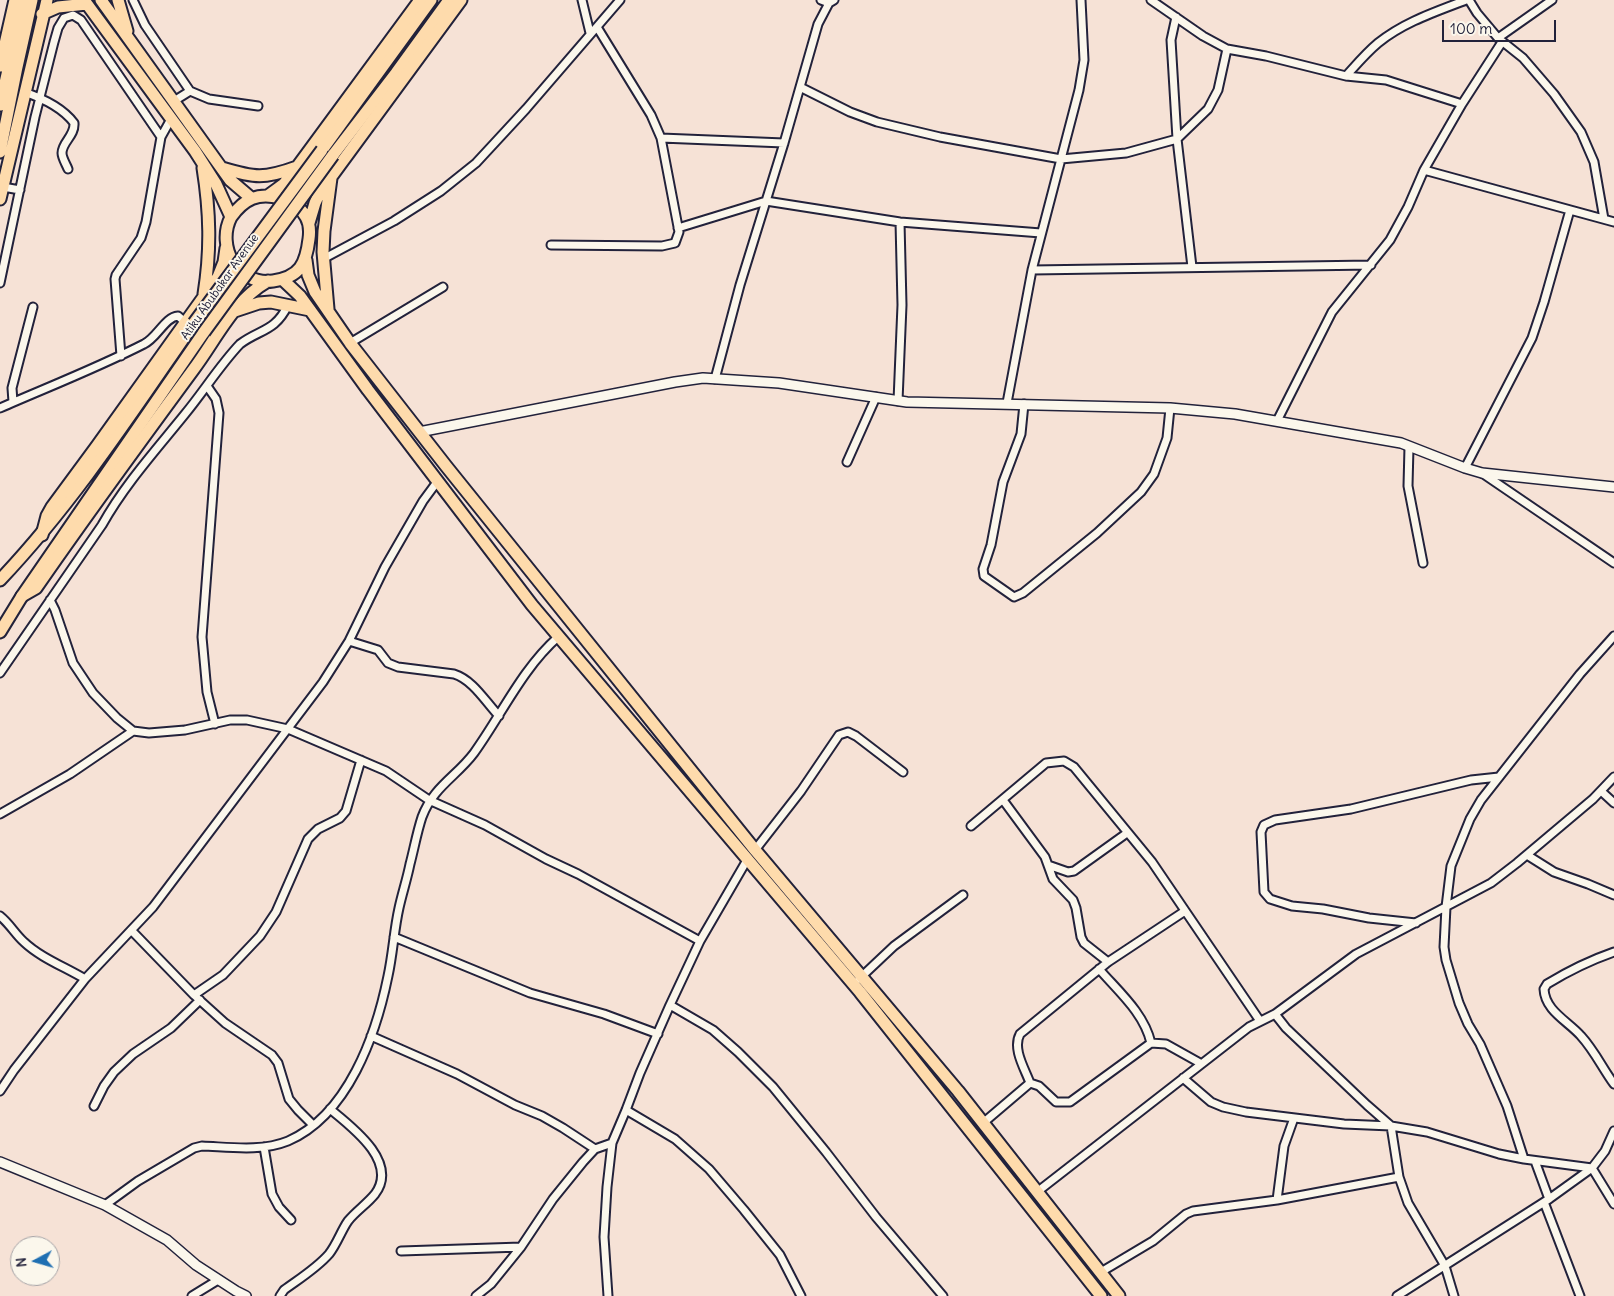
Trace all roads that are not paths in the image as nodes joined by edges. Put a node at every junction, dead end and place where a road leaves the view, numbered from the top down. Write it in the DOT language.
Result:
graph roads {
  1 [pos="5,0"];
  2 [pos="14,0"];
  3 [pos="24,0"];
  4 [pos="32,0"];
  5 [pos="47,0"];
  6 [pos="100,0"];
  7 [pos="118,0"];
  8 [pos="134,0"];
  9 [pos="420,0"];
  10 [pos="431,0"];
  11 [pos="449,0"];
  12 [pos="461,0"];
  13 [pos="582,0"];
  14 [pos="620,0"];
  15 [pos="821,0"];
  16 [pos="1081,0"];
  17 [pos="1151,0"];
  18 [pos="1467,0"];
  19 [pos="1552,0"];
  20 [pos="86,2"];
  21 [pos="831,2"];
  22 [pos="42,14"];
  23 [pos="1176,17"];
  24 [pos="9,23"];
  25 [pos="597,27"];
  26 [pos="590,34"];
  27 [pos="129,40"];
  28 [pos="1500,40"];
  29 [pos="1228,49"];
  30 [pos="9,66"];
  31 [pos="1346,76"];
  32 [pos="800,87"];
  33 [pos="190,91"];
  34 [pos="24,92"];
  35 [pos="40,97"];
  36 [pos="174,101"];
  37 [pos="1462,104"];
  38 [pos="0,105"];
  39 [pos="258,106"];
  40 [pos="171,119"];
  41 [pos="161,137"];
  42 [pos="660,138"];
  43 [pos="1177,139"];
  44 [pos="784,143"];
  45 [pos="0,152"];
  46 [pos="1061,159"];
  47 [pos="201,162"];
  48 [pos="298,166"];
  49 [pos="68,168"];
  50 [pos="222,168"];
  51 [pos="1424,170"];
  52 [pos="332,177"];
  53 [pos="3,187"];
  54 [pos="20,190"];
  55 [pos="269,195"];
  56 [pos="252,198"];
  57 [pos="0,199"];
  58 [pos="766,201"];
  59 [pos="1570,210"];
  60 [pos="231,217"];
  61 [pos="1604,219"];
  62 [pos="900,222"];
  63 [pos="1614,222"];
  64 [pos="309,223"];
  65 [pos="678,228"];
  66 [pos="1041,233"];
  67 [pos="226,245"];
  68 [pos="551,245"];
  69 [pos="323,259"];
  70 [pos="306,260"];
  71 [pos="1371,265"];
  72 [pos="1192,267"];
  73 [pos="1032,270"];
  74 [pos="282,279"];
  75 [pos="268,281"];
  76 [pos="0,284"];
  77 [pos="443,287"];
  78 [pos="204,295"];
  79 [pos="288,305"];
  80 [pos="33,307"];
  81 [pos="310,310"];
  82 [pos="328,311"];
  83 [pos="233,312"];
  84 [pos="190,323"];
  85 [pos="350,343"];
  86 [pos="121,356"];
  87 [pos="715,378"];
  88 [pos="207,386"];
  89 [pos="876,398"];
  90 [pos="898,401"];
  91 [pos="14,402"];
  92 [pos="1007,403"];
  93 [pos="1024,404"];
  94 [pos="0,408"];
  95 [pos="1170,408"];
  96 [pos="1277,421"];
  97 [pos="419,432"];
  98 [pos="1409,447"];
  99 [pos="847,462"];
  100 [pos="1465,468"];
  101 [pos="1482,473"];
  102 [pos="437,482"];
  103 [pos="1614,487"];
  104 [pos="1423,563"];
  105 [pos="1614,563"];
  106 [pos="0,580"];
  107 [pos="22,596"];
  108 [pos="50,600"];
  109 [pos="0,632"];
  110 [pos="1614,636"];
  111 [pos="558,637"];
  112 [pos="349,641"];
  113 [pos="0,673"];
  114 [pos="498,716"];
  115 [pos="215,724"];
  116 [pos="288,729"];
  117 [pos="133,731"];
  118 [pos="361,760"];
  119 [pos="904,772"];
  120 [pos="1500,777"];
  121 [pos="1614,777"];
  122 [pos="1601,791"];
  123 [pos="429,800"];
  124 [pos="1003,800"];
  125 [pos="1614,804"];
  126 [pos="0,814"];
  127 [pos="971,826"];
  128 [pos="1126,833"];
  129 [pos="755,850"];
  130 [pos="1527,855"];
  131 [pos="747,860"];
  132 [pos="1048,865"];
  133 [pos="964,895"];
  134 [pos="1614,895"];
  135 [pos="1446,907"];
  136 [pos="1185,911"];
  137 [pos="0,916"];
  138 [pos="1416,923"];
  139 [pos="132,931"];
  140 [pos="394,937"];
  141 [pos="700,941"];
  142 [pos="1614,952"];
  143 [pos="1108,962"];
  144 [pos="1099,970"];
  145 [pos="85,979"];
  146 [pos="857,980"];
  147 [pos="197,998"];
  148 [pos="670,1005"];
  149 [pos="1275,1014"];
  150 [pos="1260,1021"];
  151 [pos="658,1034"];
  152 [pos="371,1036"];
  153 [pos="1150,1043"];
  154 [pos="1200,1063"];
  155 [pos="1183,1078"];
  156 [pos="1030,1083"];
  157 [pos="1614,1084"];
  158 [pos="0,1091"];
  159 [pos="94,1106"];
  160 [pos="330,1110"];
  161 [pos="626,1110"];
  162 [pos="1294,1118"];
  163 [pos="983,1123"];
  164 [pos="313,1125"];
  165 [pos="1391,1126"];
  166 [pos="1614,1131"];
  167 [pos="612,1143"];
  168 [pos="264,1147"];
  169 [pos="595,1149"];
  170 [pos="1605,1151"];
  171 [pos="1614,1152"];
  172 [pos="1524,1159"];
  173 [pos="1534,1161"];
  174 [pos="0,1162"];
  175 [pos="1592,1168"];
  176 [pos="1399,1177"];
  177 [pos="1037,1192"];
  178 [pos="1277,1200"];
  179 [pos="1546,1201"];
  180 [pos="1614,1204"];
  181 [pos="105,1205"];
  182 [pos="292,1220"];
  183 [pos="521,1246"];
  184 [pos="401,1251"];
  185 [pos="1445,1266"];
  186 [pos="1101,1272"];
  187 [pos="218,1280"];
  188 [pos="1096,1294"];
  189 [pos="192,1296"];
  190 [pos="246,1296"];
  191 [pos="280,1296"];
  192 [pos="476,1296"];
  193 [pos="608,1296"];
  194 [pos="801,1296"];
  195 [pos="943,1296"];
  196 [pos="1119,1296"];
  197 [pos="1397,1296"];
  198 [pos="1454,1296"];
  199 [pos="1580,1296"];
  1 -- 24 [label="main road"];
  2 -- 24 [label="main road"];
  3 -- 30 [label="main road"];
  4 -- 30 [label="main road"];
  5 -- 22 [label="main road"];
  6 -- 27 [label="main road"];
  7 -- 27 [label="main road"];
  8 -- 33 [label="street"];
  9 -- 48 [label="main road"];
  10 -- 84 [label="main road, Atiku Abubakar Avenue, bridge"];
  11 -- 107 [label="main road, Atiku Abubakar Avenue, bridge"];
  12 -- 52 [label="main road"];
  13 -- 26 [label="street"];
  14 -- 25 [label="street"];
  15 -- 21 [label="street"];
  16 -- 46 [label="street"];
  17 -- 23 [label="street"];
  18 -- 28 [label="street"];
  18 -- 31 [label="street"];
  19 -- 28 [label="street"];
  20 -- 22 [label="main road"];
  20 -- 40 [label="main road"];
  21 -- 32 [label="street"];
  22 -- 34 [label="main road"];
  23 -- 29 [label="street"];
  23 -- 43 [label="street"];
  24 -- 30 [label="main road"];
  25 -- 26 [label="street"];
  25 -- 42 [label="street"];
  26 -- 69 [label="street"];
  27 -- 36 [label="main road"];
  28 -- 37 [label="street"];
  28 -- 61 [label="street"];
  29 -- 31 [label="street"];
  29 -- 43 [label="street"];
  30 -- 38 [label="main road"];
  30 -- 45 [label="main road"];
  31 -- 37 [label="street"];
  32 -- 44 [label="street"];
  32 -- 46 [label="street"];
  33 -- 36 [label="street"];
  33 -- 39 [label="street"];
  34 -- 35 [label="street"];
  34 -- 53 [label="main road"];
  35 -- 41 [label="street"];
  35 -- 49 [label="street"];
  35 -- 54 [label="street"];
  36 -- 50 [label="main road"];
  37 -- 51 [label="street"];
  40 -- 41 [label="street"];
  40 -- 47 [label="main road"];
  41 -- 86 [label="street"];
  42 -- 44 [label="street"];
  42 -- 65 [label="street"];
  43 -- 46 [label="street"];
  43 -- 72 [label="street"];
  44 -- 58 [label="street"];
  46 -- 66 [label="street"];
  47 -- 60 [label="main road"];
  47 -- 78 [label="main road"];
  48 -- 50 [label="main road"];
  48 -- 55 [label="main road"];
  50 -- 56 [label="main road"];
  51 -- 59 [label="street"];
  51 -- 71 [label="street"];
  52 -- 64 [label="main road"];
  52 -- 69 [label="main road"];
  53 -- 54 [label="street"];
  53 -- 57 [label="main road"];
  54 -- 76 [label="street"];
  55 -- 56 [label="main road"];
  55 -- 64 [label="main road"];
  56 -- 60 [label="main road"];
  58 -- 62 [label="street"];
  58 -- 65 [label="street"];
  58 -- 87 [label="street"];
  59 -- 61 [label="street"];
  59 -- 100 [label="street"];
  60 -- 67 [label="main road"];
  61 -- 63 [label="street"];
  62 -- 66 [label="street"];
  62 -- 90 [label="street"];
  64 -- 70 [label="main road"];
  65 -- 68 [label="street"];
  66 -- 73 [label="street"];
  67 -- 75 [label="main road"];
  67 -- 78 [label="main road"];
  69 -- 82 [label="main road"];
  70 -- 74 [label="main road"];
  70 -- 82 [label="main road"];
  71 -- 72 [label="street"];
  71 -- 96 [label="street"];
  72 -- 73 [label="street"];
  73 -- 92 [label="street"];
  74 -- 75 [label="main road"];
  74 -- 81 [label="main road"];
  75 -- 83 [label="main road"];
  77 -- 85 [label="street"];
  78 -- 84 [label="main road"];
  79 -- 81 [label="main road"];
  79 -- 83 [label="main road"];
  79 -- 88 [label="street"];
  80 -- 91 [label="street"];
  81 -- 102 [label="main road"];
  82 -- 85 [label="main road"];
  83 -- 107 [label="main road"];
  84 -- 86 [label="street"];
  84 -- 106 [label="main road, Atiku Abubakar Avenue"];
  85 -- 97 [label="main road"];
  86 -- 91 [label="street"];
  87 -- 89 [label="street"];
  87 -- 97 [label="street"];
  88 -- 108 [label="street"];
  88 -- 115 [label="street"];
  89 -- 90 [label="street"];
  89 -- 99 [label="street"];
  90 -- 92 [label="street"];
  91 -- 94 [label="street"];
  92 -- 93 [label="street"];
  93 -- 95 [label="street"];
  93 -- 95 [label="street"];
  95 -- 96 [label="street"];
  96 -- 98 [label="street"];
  97 -- 129 [label="main road"];
  98 -- 100 [label="street"];
  98 -- 104 [label="street"];
  100 -- 101 [label="street"];
  101 -- 103 [label="street"];
  101 -- 105 [label="street"];
  102 -- 111 [label="main road"];
  102 -- 112 [label="street"];
  107 -- 109 [label="main road, Atiku Abubakar Avenue"];
  108 -- 113 [label="street"];
  108 -- 117 [label="street"];
  110 -- 120 [label="street"];
  111 -- 114 [label="street"];
  111 -- 131 [label="main road"];
  112 -- 114 [label="street"];
  112 -- 116 [label="street"];
  114 -- 123 [label="street"];
  115 -- 116 [label="street"];
  115 -- 117 [label="street"];
  116 -- 118 [label="street"];
  116 -- 139 [label="street"];
  117 -- 126 [label="street"];
  118 -- 123 [label="street"];
  118 -- 147 [label="street"];
  119 -- 129 [label="street"];
  120 -- 135 [label="street"];
  120 -- 138 [label="street"];
  121 -- 122 [label="street"];
  122 -- 125 [label="street"];
  122 -- 130 [label="street"];
  123 -- 140 [label="street"];
  123 -- 141 [label="street"];
  124 -- 127 [label="street"];
  124 -- 128 [label="street"];
  124 -- 132 [label="street"];
  128 -- 132 [label="street"];
  128 -- 136 [label="street"];
  129 -- 146 [label="main road"];
  130 -- 134 [label="street"];
  130 -- 135 [label="street"];
  131 -- 141 [label="street"];
  131 -- 146 [label="main road"];
  132 -- 143 [label="street"];
  133 -- 146 [label="street"];
  135 -- 138 [label="street"];
  135 -- 172 [label="street"];
  136 -- 143 [label="street"];
  136 -- 150 [label="street"];
  137 -- 145 [label="street"];
  138 -- 149 [label="street"];
  139 -- 145 [label="street"];
  139 -- 147 [label="street"];
  140 -- 151 [label="street"];
  140 -- 152 [label="street"];
  141 -- 148 [label="street"];
  142 -- 157 [label="street"];
  143 -- 144 [label="street"];
  144 -- 153 [label="street"];
  144 -- 156 [label="street"];
  145 -- 158 [label="street"];
  146 -- 163 [label="main road"];
  146 -- 188 [label="main road"];
  147 -- 159 [label="street"];
  147 -- 164 [label="street"];
  148 -- 151 [label="street"];
  148 -- 195 [label="street"];
  149 -- 150 [label="street"];
  149 -- 165 [label="street"];
  150 -- 154 [label="street"];
  151 -- 161 [label="street"];
  152 -- 160 [label="street"];
  152 -- 169 [label="street"];
  153 -- 154 [label="street"];
  153 -- 156 [label="street"];
  154 -- 155 [label="street"];
  155 -- 162 [label="street"];
  155 -- 177 [label="street"];
  156 -- 163 [label="street"];
  160 -- 164 [label="street"];
  160 -- 191 [label="street"];
  161 -- 167 [label="street"];
  161 -- 194 [label="street"];
  162 -- 165 [label="street"];
  162 -- 178 [label="street"];
  163 -- 177 [label="main road"];
  164 -- 168 [label="street"];
  165 -- 172 [label="street"];
  165 -- 176 [label="street"];
  166 -- 170 [label="street"];
  167 -- 169 [label="street"];
  167 -- 193 [label="street"];
  168 -- 181 [label="street"];
  168 -- 182 [label="street"];
  169 -- 183 [label="street"];
  170 -- 171 [label="street"];
  170 -- 175 [label="street"];
  172 -- 173 [label="street"];
  173 -- 175 [label="street"];
  173 -- 179 [label="street"];
  174 -- 181 [label="street"];
  175 -- 179 [label="street"];
  175 -- 180 [label="street"];
  176 -- 178 [label="street"];
  176 -- 185 [label="street"];
  177 -- 186 [label="main road"];
  178 -- 186 [label="street"];
  179 -- 185 [label="street"];
  179 -- 199 [label="street"];
  181 -- 187 [label="street"];
  183 -- 184 [label="street"];
  183 -- 192 [label="street"];
  185 -- 197 [label="street"];
  185 -- 198 [label="street"];
  186 -- 196 [label="main road"];
  187 -- 189 [label="street"];
  187 -- 190 [label="street"];
}
